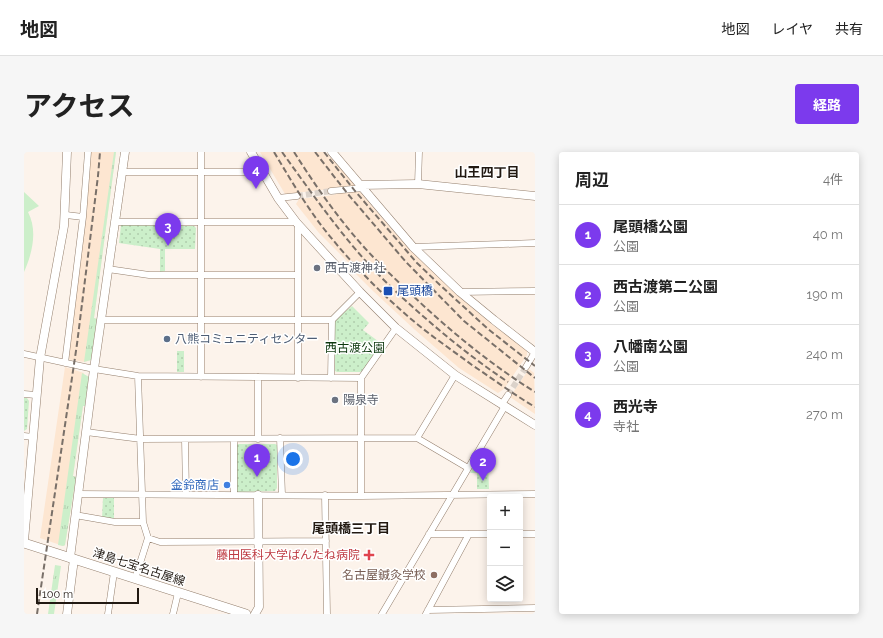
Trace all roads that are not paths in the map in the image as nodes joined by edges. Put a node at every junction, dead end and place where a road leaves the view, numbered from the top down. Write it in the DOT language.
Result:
graph roads {
  1 [pos="68,152"];
  2 [pos="88,152"];
  3 [pos="125,152"];
  4 [pos="200,152"];
  5 [pos="251,152"];
  6 [pos="332,152"];
  7 [pos="419,152"];
  8 [pos="122,172"];
  9 [pos="201,172"];
  10 [pos="263,172"];
  11 [pos="418,184"];
  12 [pos="362,186"];
  13 [pos="331,191"];
  14 [pos="297,196"];
  15 [pos="535,196"];
  16 [pos="278,198"];
  17 [pos="66,215"];
  18 [pos="83,217"];
  19 [pos="115,222"];
  20 [pos="201,222"];
  21 [pos="297,223"];
  22 [pos="535,243"];
  23 [pos="413,248"];
  24 [pos="108,269"];
  25 [pos="201,275"];
  26 [pos="298,275"];
  27 [pos="535,291"];
  28 [pos="360,292"];
  29 [pos="460,292"];
  30 [pos="101,320"];
  31 [pos="201,320"];
  32 [pos="298,320"];
  33 [pos="332,320"];
  34 [pos="396,328"];
  35 [pos="535,352"];
  36 [pos="24,354"];
  37 [pos="40,358"];
  38 [pos="65,363"];
  39 [pos="526,367"];
  40 [pos="94,369"];
  41 [pos="455,375"];
  42 [pos="138,376"];
  43 [pos="201,377"];
  44 [pos="258,377"];
  45 [pos="298,378"];
  46 [pos="331,378"];
  47 [pos="361,378"];
  48 [pos="24,394"];
  49 [pos="508,395"];
  50 [pos="36,396"];
  51 [pos="503,405"];
  52 [pos="535,425"];
  53 [pos="86,432"];
  54 [pos="24,436"];
  55 [pos="33,437"];
  56 [pos="280,438"];
  57 [pos="361,438"];
  58 [pos="417,438"];
  59 [pos="141,439"];
  60 [pos="185,439"];
  61 [pos="234,439"];
  62 [pos="258,439"];
  63 [pos="468,468"];
  64 [pos="27,476"];
  65 [pos="78,494"];
  66 [pos="142,494"];
  67 [pos="186,494"];
  68 [pos="453,494"];
  69 [pos="535,494"];
  70 [pos="234,495"];
  71 [pos="258,495"];
  72 [pos="282,495"];
  73 [pos="324,495"];
  74 [pos="361,496"];
  75 [pos="75,516"];
  76 [pos="143,522"];
  77 [pos="429,534"];
  78 [pos="469,534"];
  79 [pos="487,534"];
  80 [pos="523,534"];
  81 [pos="535,534"];
  82 [pos="148,538"];
  83 [pos="258,541"];
  84 [pos="326,541"];
  85 [pos="24,542"];
  86 [pos="72,559"];
  87 [pos="114,572"];
  88 [pos="134,579"];
  89 [pos="178,593"];
  90 [pos="535,608"];
  91 [pos="427,612"];
  92 [pos="67,614"];
  93 [pos="108,614"];
  94 [pos="173,614"];
  95 [pos="246,614"];
  96 [pos="255,614"];
  97 [pos="327,614"];
  98 [pos="382,614"];
  1 -- 17 [label="street"];
  2 -- 18 [label="street"];
  3 -- 8 [label="street"];
  4 -- 9 [label="street"];
  5 -- 10 [label="street"];
  6 -- 12 [label="street"];
  7 -- 11 [label="street"];
  8 -- 9 [label="street"];
  8 -- 19 [label="street"];
  9 -- 10 [label="street"];
  9 -- 20 [label="street"];
  10 -- 16 [label="street"];
  11 -- 12 [label="street"];
  11 -- 15 [label="street"];
  12 -- 13 [label="street"];
  12 -- 23 [label="street"];
  14 -- 16 [label="street"];
  16 -- 21 [label="street"];
  17 -- 18 [label="street"];
  17 -- 37 [label="street"];
  18 -- 38 [label="street"];
  19 -- 20 [label="street"];
  19 -- 24 [label="street"];
  20 -- 21 [label="street"];
  20 -- 25 [label="street"];
  21 -- 26 [label="street"];
  21 -- 28 [label="street"];
  22 -- 23 [label="street"];
  23 -- 29 [label="street"];
  24 -- 25 [label="street"];
  24 -- 30 [label="street"];
  25 -- 26 [label="street"];
  25 -- 31 [label="street"];
  26 -- 32 [label="street"];
  27 -- 29 [label="street"];
  28 -- 33 [label="street"];
  28 -- 34 [label="street"];
  29 -- 35 [label="street"];
  30 -- 31 [label="street"];
  30 -- 40 [label="street"];
  31 -- 32 [label="street"];
  31 -- 43 [label="street"];
  32 -- 33 [label="street"];
  32 -- 45 [label="street"];
  33 -- 46 [label="street"];
  34 -- 41 [label="street"];
  34 -- 47 [label="street"];
  35 -- 39 [label="street"];
  36 -- 37 [label="street"];
  37 -- 38 [label="street"];
  37 -- 50 [label="street"];
  38 -- 40 [label="street"];
  40 -- 42 [label="street"];
  40 -- 53 [label="street"];
  41 -- 51 [label="street"];
  41 -- 58 [label="street"];
  42 -- 43 [label="street"];
  42 -- 59 [label="street"];
  43 -- 44 [label="street"];
  44 -- 45 [label="street"];
  44 -- 62 [label="street"];
  45 -- 46 [label="street"];
  46 -- 47 [label="street"];
  47 -- 57 [label="street"];
  48 -- 50 [label="street"];
  49 -- 51 [label="street"];
  50 -- 55 [label="street"];
  51 -- 52 [label="street"];
  51 -- 63 [label="street"];
  53 -- 59 [label="street"];
  53 -- 65 [label="street"];
  54 -- 55 [label="street"];
  55 -- 64 [label="street"];
  56 -- 57 [label="street"];
  56 -- 62 [label="street"];
  56 -- 72 [label="street"];
  57 -- 58 [label="street"];
  57 -- 74 [label="street"];
  58 -- 63 [label="street"];
  59 -- 60 [label="street"];
  59 -- 66 [label="street"];
  60 -- 61 [label="street"];
  60 -- 67 [label="street"];
  61 -- 62 [label="street"];
  61 -- 70 [label="street"];
  63 -- 68 [label="street"];
  64 -- 85 [label="street"];
  65 -- 66 [label="street"];
  65 -- 75 [label="street"];
  66 -- 67 [label="street"];
  66 -- 76 [label="street"];
  67 -- 70 [label="street"];
  68 -- 69 [label="street"];
  68 -- 74 [label="street"];
  68 -- 77 [label="street"];
  70 -- 71 [label="street"];
  71 -- 72 [label="street"];
  71 -- 83 [label="street"];
  72 -- 73 [label="street"];
  73 -- 74 [label="street"];
  73 -- 84 [label="street"];
  75 -- 76 [label="street"];
  75 -- 86 [label="street"];
  76 -- 82 [label="street"];
  77 -- 78 [label="street"];
  77 -- 98 [label="street"];
  78 -- 79 [label="street"];
  78 -- 91 [label="street"];
  80 -- 81 [label="street"];
  82 -- 83 [label="street"];
  82 -- 88 [label="street"];
  83 -- 84 [label="street"];
  83 -- 96 [label="street"];
  84 -- 97 [label="street"];
  85 -- 86 [label="main road, 津島七宝名古屋線"];
  86 -- 87 [label="main road, 津島七宝名古屋線"];
  86 -- 92 [label="street"];
  87 -- 88 [label="main road, 津島七宝名古屋線"];
  87 -- 93 [label="street"];
  88 -- 89 [label="main road, 津島七宝名古屋線"];
  89 -- 94 [label="street"];
  89 -- 95 [label="main road, 津島七宝名古屋線"];
  90 -- 91 [label="street"];
}
